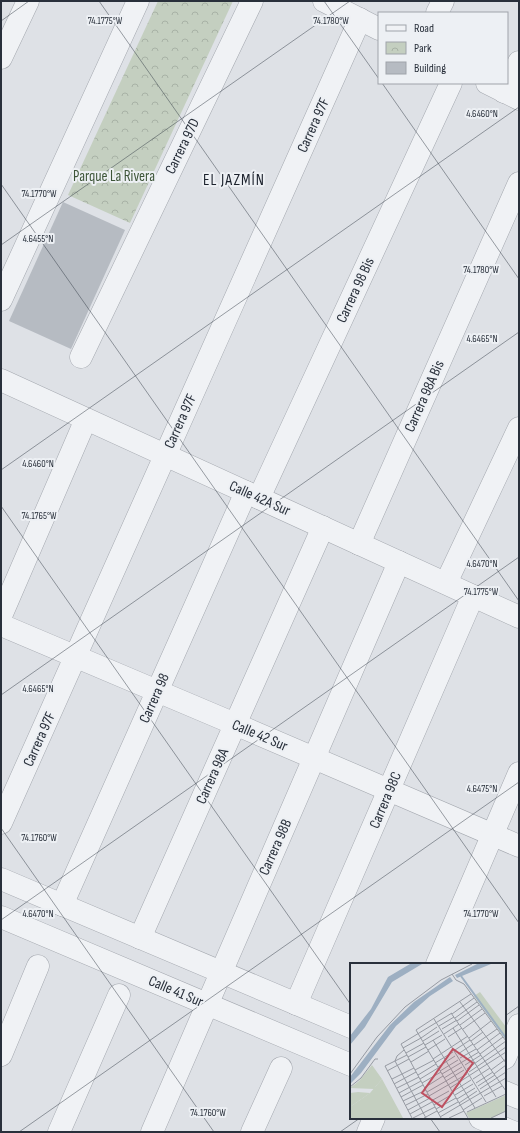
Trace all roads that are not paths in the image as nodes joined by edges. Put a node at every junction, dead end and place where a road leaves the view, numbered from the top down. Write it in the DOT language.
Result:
graph roads {
  1 [pos="28,1"];
  2 [pos="138,1"];
  3 [pos="252,1"];
  4 [pos="443,1"];
  5 [pos="326,2"];
  6 [pos="438,12"];
  7 [pos="370,24"];
  8 [pos="1,58"];
  9 [pos="519,62"];
  10 [pos="508,82"];
  11 [pos="451,84"];
  12 [pos="519,183"];
  13 [pos="1,300"];
  14 [pos="81,357"];
  15 [pos="3,385"];
  16 [pos="86,419"];
  17 [pos="519,428"];
  18 [pos="165,455"];
  19 [pos="252,495"];
  20 [pos="323,527"];
  21 [pos="359,544"];
  22 [pos="399,562"];
  23 [pos="446,583"];
  24 [pos="473,596"];
  25 [pos="1,616"];
  26 [pos="519,617"];
  27 [pos="1,625"];
  28 [pos="75,656"];
  29 [pos="157,691"];
  30 [pos="235,724"];
  31 [pos="314,758"];
  32 [pos="519,773"];
  33 [pos="389,790"];
  34 [pos="1,823"];
  35 [pos="493,835"];
  36 [pos="519,846"];
  37 [pos="1,879"];
  38 [pos="62,905"];
  39 [pos="1,917"];
  40 [pos="140,938"];
  41 [pos="437,963"];
  42 [pos="38,966"];
  43 [pos="221,972"];
  44 [pos="119,995"];
  45 [pos="207,1004"];
  46 [pos="296,1004"];
  47 [pos="519,1025"];
  48 [pos="350,1027"];
  49 [pos="1,1055"];
  50 [pos="506,1056"];
  51 [pos="350,1065"];
  52 [pos="281,1068"];
  53 [pos="506,1092"];
  54 [pos="519,1098"];
  55 [pos="374,1119"];
  56 [pos="482,1119"];
  57 [pos="59,1132"];
  58 [pos="152,1132"];
  59 [pos="252,1132"];
  60 [pos="368,1132"];
  61 [pos="513,1132"];
  1 -- 8 [label="street"];
  2 -- 13 [label="street"];
  3 -- 14 [label="street, Carrera 97D"];
  4 -- 6 [label="street"];
  5 -- 7 [label="street"];
  7 -- 18 [label="street, Carrera 97F"];
  9 -- 10 [label="street"];
  11 -- 19 [label="street, Carrera 98 Bis"];
  12 -- 21 [label="street, Carrera 98A Bis"];
  15 -- 16 [label="street, Calle 42A Sur"];
  16 -- 18 [label="street, Calle 42A Sur"];
  16 -- 25 [label="street"];
  17 -- 23 [label="street"];
  18 -- 19 [label="street, Calle 42A Sur"];
  18 -- 28 [label="street, Carrera 97F"];
  19 -- 20 [label="street, Calle 42A Sur"];
  19 -- 29 [label="street, Carrera 98"];
  20 -- 21 [label="street, Calle 42A Sur"];
  20 -- 30 [label="street, Carrera 98A"];
  21 -- 22 [label="street, Calle 42A Sur"];
  22 -- 23 [label="street, Calle 42A Sur"];
  22 -- 31 [label="street, Carrera 98B"];
  23 -- 24 [label="street, Calle 42A Sur"];
  24 -- 26 [label="street, Calle 42A Sur"];
  24 -- 33 [label="street, Carrera 98C"];
  27 -- 28 [label="street, Calle 42 Sur"];
  28 -- 29 [label="street, Calle 42 Sur"];
  28 -- 34 [label="street, Carrera 97F"];
  29 -- 30 [label="street, Calle 42 Sur"];
  29 -- 38 [label="street, Carrera 98"];
  30 -- 31 [label="street, Calle 42 Sur"];
  30 -- 40 [label="street, Carrera 98A"];
  31 -- 33 [label="street, Calle 42 Sur"];
  31 -- 43 [label="street, Carrera 98B"];
  32 -- 35 [label="street"];
  33 -- 35 [label="street, Calle 42 Sur"];
  33 -- 46 [label="street, Carrera 98C"];
  35 -- 36 [label="street, Calle 42 Sur"];
  35 -- 41 [label="street"];
  37 -- 38 [label="street"];
  38 -- 40 [label="street"];
  39 -- 45 [label="street, Calle 41 Sur"];
  40 -- 43 [label="street"];
  42 -- 49 [label="street"];
  43 -- 45 [label="street, Carrera 98B"];
  43 -- 46 [label="street"];
  44 -- 57 [label="street"];
  45 -- 51 [label="street, Calle 41 Sur"];
  45 -- 58 [label="street, Carrera 98B"];
  46 -- 48 [label="street"];
  47 -- 50 [label="street"];
  52 -- 59 [label="street"];
  53 -- 54 [label="street"];
  55 -- 60 [label="street"];
  56 -- 61 [label="street"];
}
